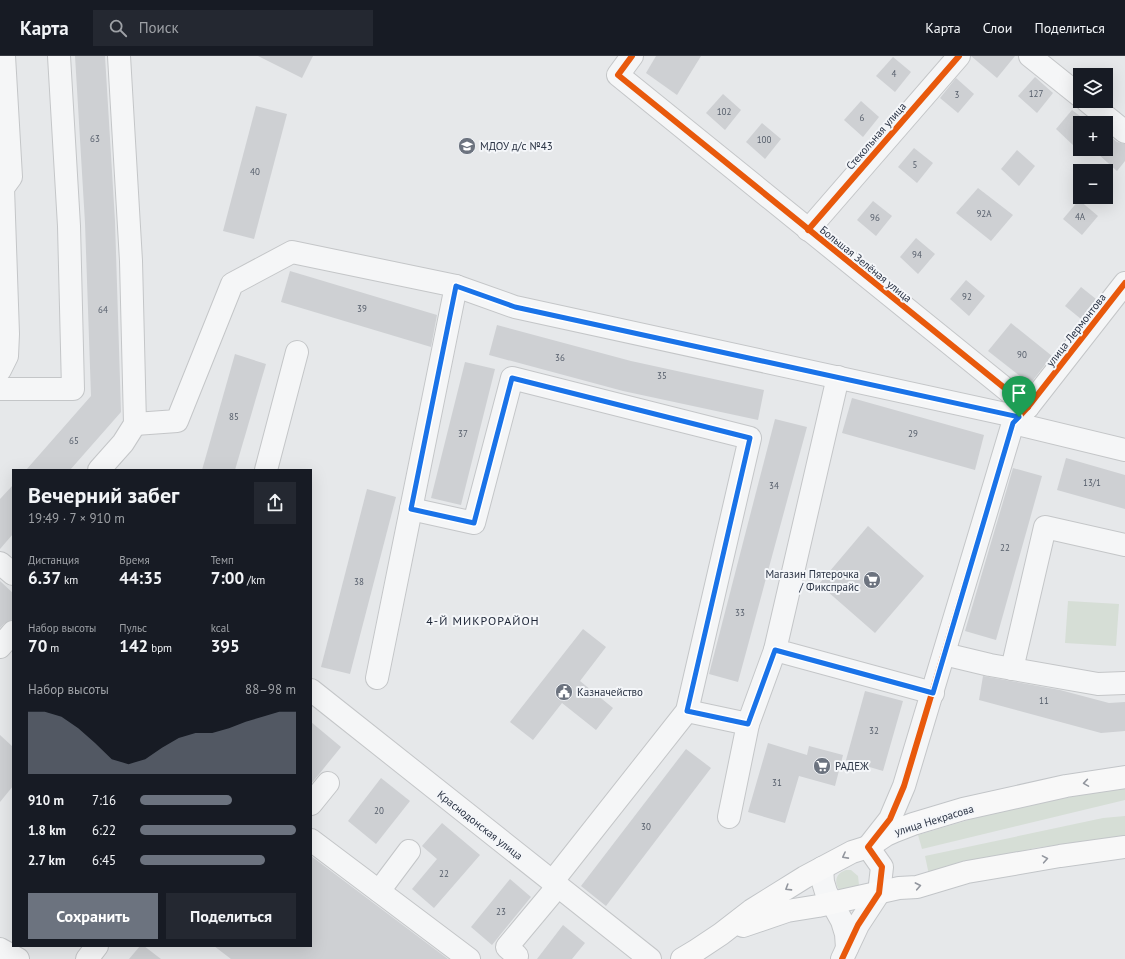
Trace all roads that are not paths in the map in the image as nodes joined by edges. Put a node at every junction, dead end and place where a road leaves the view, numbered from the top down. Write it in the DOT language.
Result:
graph roads {
  1 [pos="4,56"];
  2 [pos="59,56"];
  3 [pos="119,56"];
  4 [pos="632,56"];
  5 [pos="959,56"];
  6 [pos="1030,56"];
  7 [pos="1073,90"];
  8 [pos="1095,108"];
  9 [pos="1125,132"];
  10 [pos="6,177"];
  11 [pos="808,230"];
  12 [pos="1125,283"];
  13 [pos="456,286"];
  14 [pos="297,352"];
  15 [pos="0,370"];
  16 [pos="838,377"];
  17 [pos="0,389"];
  18 [pos="1020,416"];
  19 [pos="135,424"];
  20 [pos="1125,450"];
  21 [pos="100,469"];
  22 [pos="266,469"];
  23 [pos="411,509"];
  24 [pos="1125,545"];
  25 [pos="12,633"];
  26 [pos="0,646"];
  27 [pos="775,650"];
  28 [pos="944,654"];
  29 [pos="1012,669"];
  30 [pos="377,678"];
  31 [pos="1125,683"];
  32 [pos="312,691"];
  33 [pos="933,693"];
  34 [pos="687,711"];
  35 [pos="748,724"];
  36 [pos="1125,777"];
  37 [pos="328,783"];
  38 [pos="312,803"];
  39 [pos="729,817"];
  40 [pos="312,841"];
  41 [pos="868,847"];
  42 [pos="1125,847"];
  43 [pos="408,852"];
  44 [pos="822,868"];
  45 [pos="555,884"];
  46 [pos="379,891"];
  47 [pos="879,893"];
  48 [pos="832,903"];
  49 [pos="721,934"];
  50 [pos="21,947"];
  51 [pos="96,947"];
  52 [pos="0,949"];
  53 [pos="844,953"];
  54 [pos="18,959"];
  55 [pos="21,959"];
  56 [pos="87,959"];
  57 [pos="469,959"];
  58 [pos="515,959"];
  59 [pos="650,959"];
  60 [pos="682,959"];
  1 -- 10 [label="street"];
  2 -- 17 [label="street"];
  3 -- 19 [label="street"];
  4 -- 11 [label="street, Большая Зелёная улица"];
  5 -- 11 [label="street, Стекольная улица"];
  6 -- 7 [label="street"];
  8 -- 9 [label="street"];
  10 -- 15 [label="street"];
  11 -- 18 [label="street, Большая Зелёная улица"];
  12 -- 18 [label="street, улица Лермонтова"];
  13 -- 16 [label="street"];
  13 -- 19 [label="street"];
  13 -- 23 [label="street"];
  14 -- 22 [label="street"];
  16 -- 18 [label="street"];
  16 -- 27 [label="street"];
  18 -- 20 [label="street"];
  18 -- 28 [label="street"];
  19 -- 21 [label="street"];
  23 -- 30 [label="street"];
  23 -- 34 [label="street"];
  24 -- 29 [label="street"];
  25 -- 26 [label="street"];
  27 -- 33 [label="street"];
  27 -- 35 [label="street"];
  28 -- 29 [label="street"];
  28 -- 33 [label="street"];
  29 -- 31 [label="street"];
  32 -- 45 [label="street, Краснодонская улица"];
  33 -- 41 [label="street"];
  34 -- 35 [label="street"];
  34 -- 45 [label="street"];
  35 -- 39 [label="street"];
  36 -- 41 [label="main road, улица Некрасова, one-way"];
  37 -- 38 [label="street"];
  40 -- 46 [label="street"];
  41 -- 44 [label="main road, улица Некрасова, one-way"];
  41 -- 47 [label="street"];
  47 -- 42 [label="main road, улица Некрасова, one-way"];
  43 -- 46 [label="street"];
  44 -- 48 [label="street"];
  44 -- 49 [label="main road, улица Некрасова, one-way"];
  45 -- 58 [label="street"];
  45 -- 59 [label="street, Краснодонская улица"];
  46 -- 57 [label="street"];
  47 -- 48 [label="main road, улица Некрасова"];
  47 -- 53 [label="street"];
  48 -- 49 [label="main road, улица Некрасова"];
  48 -- 53 [label="street"];
  49 -- 60 [label="main road, улица Некрасова"];
  50 -- 55 [label="street"];
  51 -- 56 [label="street"];
  52 -- 54 [label="street"];
}
